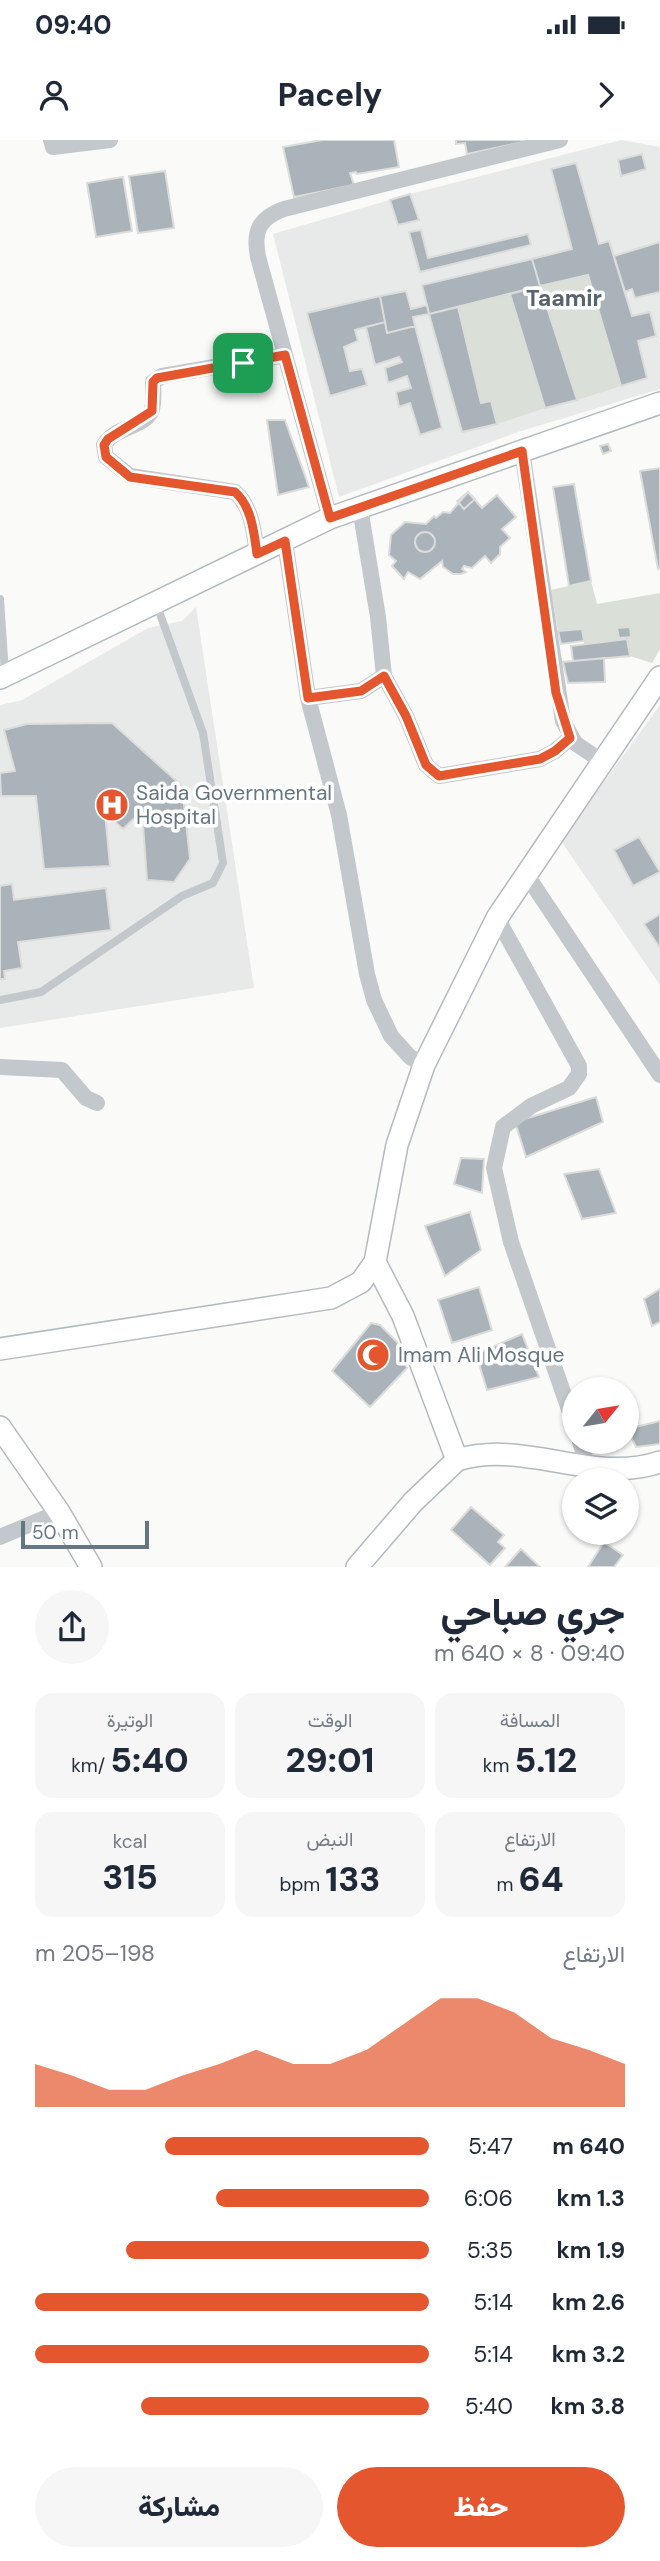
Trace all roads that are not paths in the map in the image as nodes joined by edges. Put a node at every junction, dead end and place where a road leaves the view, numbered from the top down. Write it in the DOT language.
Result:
graph roads {
  1 [pos="51,140"];
  2 [pos="110,140"];
  3 [pos="560,140"];
  4 [pos="285,355"];
  5 [pos="660,403"];
  6 [pos="522,451"];
  7 [pos="360,508"];
  8 [pos="330,518"];
  9 [pos="285,541"];
  10 [pos="257,554"];
  11 [pos="0,599"];
  12 [pos="155,601"];
  13 [pos="384,676"];
  14 [pos="3,677"];
  15 [pos="660,677"];
  16 [pos="308,698"];
  17 [pos="570,738"];
  18 [pos="603,762"];
  19 [pos="526,874"];
  20 [pos="497,918"];
  21 [pos="0,1000"];
  22 [pos="424,1065"];
  23 [pos="0,1067"];
  24 [pos="660,1076"];
  25 [pos="97,1103"];
  26 [pos="375,1262"];
  27 [pos="0,1349"];
  28 [pos="562,1389"];
  29 [pos="0,1427"];
  30 [pos="584,1454"];
  31 [pos="457,1460"];
  32 [pos="660,1462"];
  33 [pos="588,1466"];
  34 [pos="59,1512"];
  35 [pos="0,1537"];
  36 [pos="92,1567"];
  37 [pos="357,1567"];
  1 -- 2 [label="street"];
  3 -- 4 [label="street"];
  4 -- 8 [label="street"];
  4 -- 10 [label="street"];
  5 -- 6 [label="street"];
  6 -- 7 [label="street"];
  6 -- 17 [label="street"];
  7 -- 8 [label="street"];
  7 -- 13 [label="street"];
  8 -- 9 [label="street"];
  9 -- 10 [label="street"];
  9 -- 16 [label="street"];
  10 -- 12 [label="street"];
  11 -- 14 [label="lane"];
  12 -- 14 [label="street"];
  12 -- 21 [label="lane"];
  13 -- 16 [label="street"];
  13 -- 17 [label="street"];
  15 -- 18 [label="street"];
  16 -- 22 [label="street"];
  17 -- 18 [label="street"];
  18 -- 19 [label="street"];
  19 -- 20 [label="street"];
  19 -- 24 [label="street"];
  20 -- 22 [label="street"];
  20 -- 28 [label="street"];
  22 -- 26 [label="street"];
  23 -- 25 [label="street"];
  26 -- 27 [label="street"];
  26 -- 31 [label="street"];
  29 -- 34 [label="street"];
  30 -- 33 [label="street"];
  31 -- 33 [label="street"];
  31 -- 37 [label="street"];
  32 -- 33 [label="street"];
  34 -- 35 [label="street"];
  34 -- 36 [label="street"];
}
